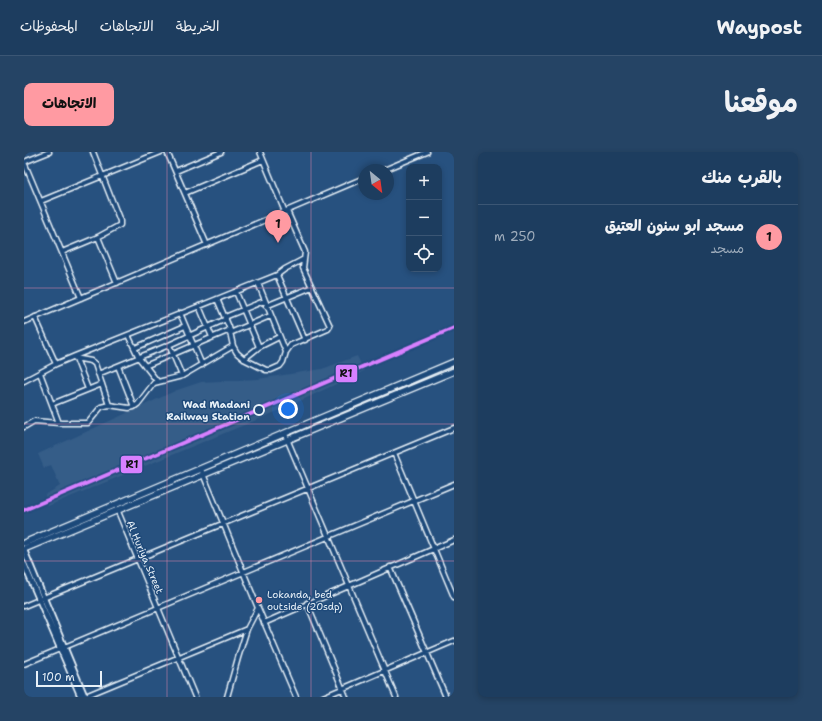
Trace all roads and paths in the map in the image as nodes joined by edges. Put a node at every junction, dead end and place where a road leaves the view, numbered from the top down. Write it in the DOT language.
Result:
graph roads {
  1 [pos="49,152"];
  2 [pos="93,152"];
  3 [pos="160,152"];
  4 [pos="168,152"];
  5 [pos="221,152"];
  6 [pos="260,152"];
  7 [pos="427,152"];
  8 [pos="420,153"];
  9 [pos="263,160"];
  10 [pos="24,162"];
  11 [pos="394,165"];
  12 [pos="176,171"];
  13 [pos="102,177"];
  14 [pos="358,181"];
  15 [pos="185,193"];
  16 [pos="41,201"];
  17 [pos="286,211"];
  18 [pos="98,237"];
  19 [pos="206,245"];
  20 [pos="62,252"];
  21 [pos="304,259"];
  22 [pos="277,275"];
  23 [pos="117,283"];
  24 [pos="258,283"];
  25 [pos="312,287"];
  26 [pos="236,292"];
  27 [pos="81,298"];
  28 [pos="286,298"];
  29 [pos="217,299"];
  30 [pos="265,303"];
  31 [pos="199,306"];
  32 [pos="244,310"];
  33 [pos="180,313"];
  34 [pos="270,316"];
  35 [pos="35,317"];
  36 [pos="226,318"];
  37 [pos="24,322"];
  38 [pos="250,325"];
  39 [pos="185,326"];
  40 [pos="208,327"];
  41 [pos="230,331"];
  42 [pos="128,335"];
  43 [pos="189,336"];
  44 [pos="212,337"];
  45 [pos="279,337"];
  46 [pos="305,340"];
  47 [pos="169,345"];
  48 [pos="193,345"];
  49 [pos="233,346"];
  50 [pos="259,347"];
  51 [pos="135,348"];
  52 [pos="286,352"];
  53 [pos="173,354"];
  54 [pos="75,357"];
  55 [pos="139,358"];
  56 [pos="244,359"];
  57 [pos="454,362"];
  58 [pos="56,364"];
  59 [pos="202,365"];
  60 [pos="118,366"];
  61 [pos="145,366"];
  62 [pos="454,371"];
  63 [pos="40,373"];
  64 [pos="98,374"];
  65 [pos="182,376"];
  66 [pos="24,381"];
  67 [pos="156,381"];
  68 [pos="102,384"];
  69 [pos="88,389"];
  70 [pos="52,404"];
  71 [pos="109,405"];
  72 [pos="134,407"];
  73 [pos="59,423"];
  74 [pos="24,427"];
  75 [pos="454,428"];
  76 [pos="286,434"];
  77 [pos="288,440"];
  78 [pos="394,453"];
  79 [pos="202,472"];
  80 [pos="454,484"];
  81 [pos="308,488"];
  82 [pos="414,501"];
  83 [pos="115,505"];
  84 [pos="118,511"];
  85 [pos="224,524"];
  86 [pos="328,536"];
  87 [pos="454,540"];
  88 [pos="24,543"];
  89 [pos="433,548"];
  90 [pos="24,550"];
  91 [pos="137,560"];
  92 [pos="24,564"];
  93 [pos="390,567"];
  94 [pos="244,572"];
  95 [pos="349,585"];
  96 [pos="454,597"];
  97 [pos="44,598"];
  98 [pos="39,600"];
  99 [pos="307,603"];
  100 [pos="24,606"];
  101 [pos="158,608"];
  102 [pos="258,608"];
  103 [pos="264,622"];
  104 [pos="247,629"];
  105 [pos="454,641"];
  106 [pos="62,648"];
  107 [pos="427,653"];
  108 [pos="178,657"];
  109 [pos="24,664"];
  110 [pos="385,670"];
  111 [pos="342,689"];
  112 [pos="83,697"];
  113 [pos="195,697"];
  114 [pos="227,697"];
  115 [pos="296,697"];
  116 [pos="323,697"];
  117 [pos="346,697"];
  118 [pos="396,697"];
  119 [pos="446,697"];
  1 -- 10 [label="street"];
  2 -- 13 [label="street"];
  3 -- 13 [label="street"];
  4 -- 12 [label="street"];
  5 -- 12 [label="street"];
  6 -- 9 [label="street"];
  7 -- 8 [label="street"];
  8 -- 11 [label="street"];
  9 -- 15 [label="street"];
  9 -- 17 [label="street"];
  10 -- 16 [label="street"];
  12 -- 15 [label="street"];
  13 -- 16 [label="street"];
  13 -- 18 [label="street"];
  14 -- 17 [label="street"];
  15 -- 19 [label="street"];
  16 -- 20 [label="street"];
  17 -- 19 [label="street"];
  17 -- 21 [label="street"];
  18 -- 20 [label="street"];
  18 -- 23 [label="street"];
  19 -- 23 [label="street"];
  20 -- 27 [label="street"];
  21 -- 22 [label="street"];
  21 -- 25 [label="street"];
  22 -- 24 [label="street"];
  22 -- 28 [label="street"];
  23 -- 27 [label="street"];
  24 -- 26 [label="street"];
  24 -- 30 [label="street"];
  25 -- 28 [label="street"];
  25 -- 46 [label="street"];
  26 -- 29 [label="street"];
  26 -- 32 [label="street"];
  27 -- 35 [label="street"];
  28 -- 30 [label="street"];
  28 -- 46 [label="street"];
  29 -- 31 [label="street"];
  29 -- 36 [label="street"];
  30 -- 32 [label="street"];
  30 -- 34 [label="street"];
  31 -- 33 [label="street"];
  31 -- 40 [label="street"];
  32 -- 36 [label="street"];
  32 -- 38 [label="street"];
  33 -- 39 [label="street"];
  33 -- 42 [label="street"];
  34 -- 38 [label="street"];
  34 -- 45 [label="street"];
  35 -- 37 [label="street"];
  35 -- 58 [label="street"];
  36 -- 40 [label="street"];
  36 -- 41 [label="street"];
  38 -- 41 [label="street"];
  38 -- 50 [label="street"];
  39 -- 43 [label="street"];
  39 -- 51 [label="street"];
  40 -- 43 [label="street"];
  40 -- 44 [label="street"];
  41 -- 44 [label="street"];
  41 -- 49 [label="street"];
  42 -- 51 [label="street"];
  42 -- 54 [label="street"];
  43 -- 47 [label="street"];
  43 -- 48 [label="street"];
  44 -- 48 [label="street"];
  45 -- 50 [label="street"];
  45 -- 52 [label="street"];
  46 -- 52 [label="street"];
  47 -- 53 [label="street"];
  47 -- 55 [label="street"];
  48 -- 53 [label="street"];
  48 -- 59 [label="street"];
  49 -- 56 [label="street"];
  49 -- 59 [label="street"];
  50 -- 56 [label="street"];
  51 -- 55 [label="street"];
  52 -- 56 [label="street"];
  53 -- 61 [label="street"];
  53 -- 65 [label="street"];
  54 -- 58 [label="street"];
  54 -- 64 [label="street"];
  54 -- 69 [label="street"];
  55 -- 60 [label="street"];
  55 -- 61 [label="street"];
  57 -- 76 [label="main road"];
  58 -- 63 [label="street"];
  59 -- 65 [label="street"];
  60 -- 64 [label="street"];
  60 -- 72 [label="street"];
  61 -- 67 [label="street"];
  62 -- 77 [label="main road"];
  63 -- 66 [label="street"];
  63 -- 70 [label="street"];
  64 -- 68 [label="street"];
  65 -- 67 [label="street"];
  67 -- 72 [label="street"];
  68 -- 69 [label="street"];
  68 -- 71 [label="street"];
  69 -- 70 [label="street"];
  70 -- 73 [label="street"];
  71 -- 72 [label="street"];
  71 -- 73 [label="street"];
  73 -- 74 [label="street"];
  75 -- 78 [label="street"];
  76 -- 77 [label="street"];
  76 -- 79 [label="main road"];
  77 -- 79 [label="main road"];
  77 -- 81 [label="street"];
  78 -- 81 [label="street"];
  78 -- 82 [label="street"];
  79 -- 83 [label="main road"];
  79 -- 84 [label="main road"];
  79 -- 85 [label="street"];
  80 -- 82 [label="street"];
  81 -- 85 [label="street"];
  81 -- 86 [label="street"];
  82 -- 86 [label="street"];
  82 -- 89 [label="street"];
  83 -- 84 [label="street, Al Huriya Street"];
  83 -- 88 [label="main road"];
  84 -- 90 [label="main road"];
  84 -- 91 [label="street, Al Huriya Street"];
  85 -- 91 [label="street"];
  85 -- 94 [label="street"];
  86 -- 94 [label="street"];
  86 -- 95 [label="street"];
  87 -- 89 [label="street"];
  89 -- 93 [label="street"];
  89 -- 96 [label="street"];
  90 -- 97 [label="street"];
  91 -- 97 [label="street"];
  91 -- 101 [label="street, Al Huriya Street"];
  92 -- 98 [label="street"];
  93 -- 95 [label="street"];
  93 -- 107 [label="street"];
  94 -- 101 [label="street"];
  94 -- 102 [label="street"];
  95 -- 99 [label="street"];
  95 -- 110 [label="street"];
  97 -- 98 [label="street"];
  97 -- 106 [label="street"];
  98 -- 100 [label="street"];
  98 -- 106 [label="street"];
  99 -- 103 [label="street"];
  99 -- 111 [label="street"];
  101 -- 106 [label="street"];
  101 -- 108 [label="street, Al Huriya Street"];
  102 -- 103 [label="street"];
  102 -- 104 [label="street"];
  103 -- 115 [label="street"];
  104 -- 108 [label="street"];
  104 -- 114 [label="street"];
  105 -- 107 [label="street"];
  106 -- 109 [label="street"];
  106 -- 112 [label="street"];
  107 -- 110 [label="street"];
  107 -- 119 [label="street"];
  108 -- 112 [label="street"];
  108 -- 113 [label="street, Al Huriya Street"];
  110 -- 111 [label="street"];
  110 -- 118 [label="street"];
  111 -- 116 [label="street"];
  111 -- 117 [label="street"];
}
